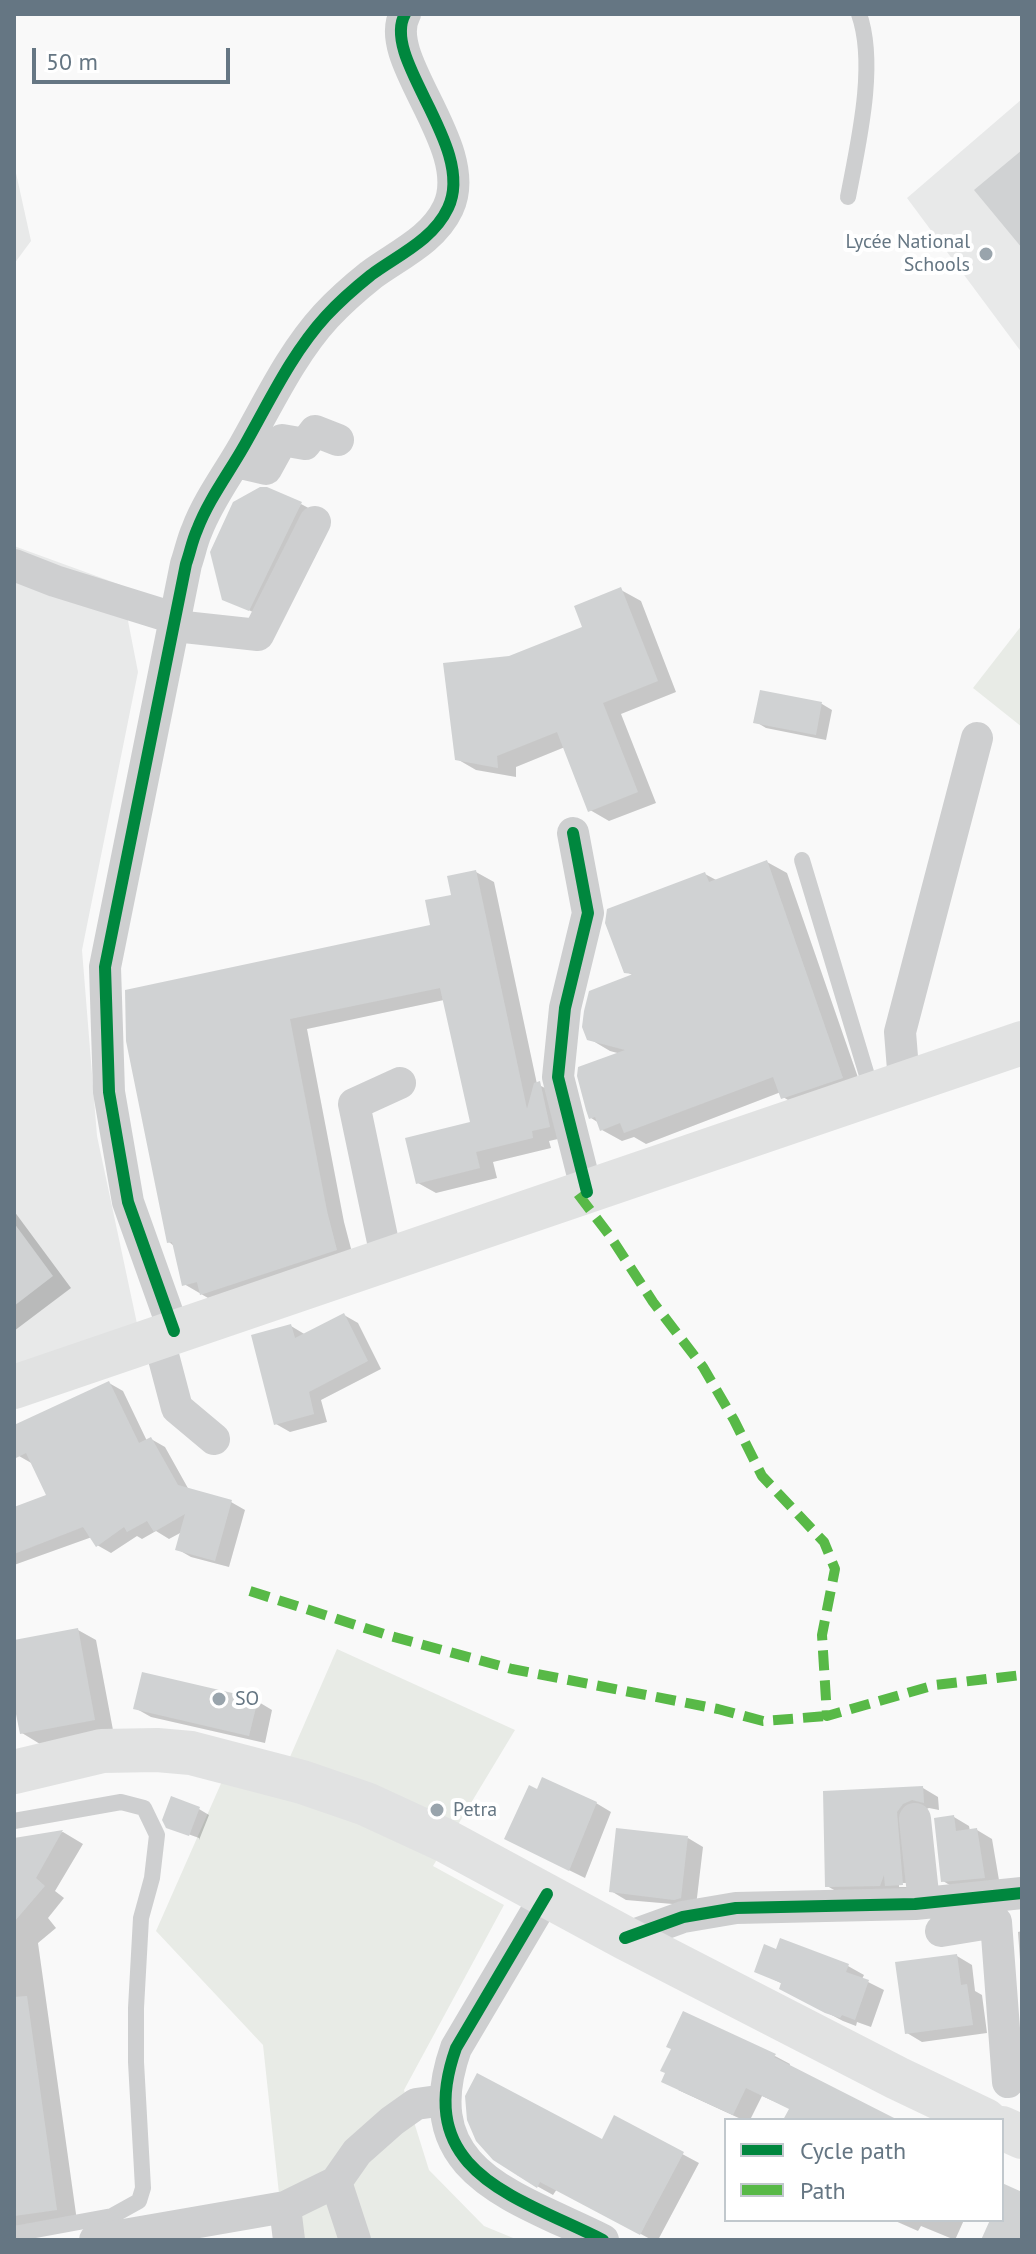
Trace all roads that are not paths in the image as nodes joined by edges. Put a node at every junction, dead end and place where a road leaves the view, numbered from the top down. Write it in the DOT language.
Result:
graph roads {
  1 [pos="405,14"];
  2 [pos="859,14"];
  3 [pos="848,197"];
  4 [pos="338,440"];
  5 [pos="236,462"];
  6 [pos="315,522"];
  7 [pos="14,565"];
  8 [pos="176,623"];
  9 [pos="977,738"];
  10 [pos="573,833"];
  11 [pos="802,860"];
  12 [pos="1022,1043"];
  13 [pos="400,1083"];
  14 [pos="888,1088"];
  15 [pos="587,1192"];
  16 [pos="387,1261"];
  17 [pos="166,1333"];
  18 [pos="14,1387"];
  19 [pos="214,1439"];
  20 [pos="14,1772"];
  21 [pos="915,1819"];
  22 [pos="14,1821"];
  23 [pos="1022,1893"];
  24 [pos="547,1894"];
  25 [pos="924,1903"];
  26 [pos="941,1931"];
  27 [pos="625,1938"];
  28 [pos="1015,2078"];
  29 [pos="445,2100"];
  30 [pos="982,2118"];
  31 [pos="990,2118"];
  32 [pos="336,2182"];
  33 [pos="285,2207"];
  34 [pos="14,2234"];
  35 [pos="95,2240"];
  36 [pos="289,2240"];
  37 [pos="355,2240"];
  38 [pos="603,2240"];
  1 -- 5 [label="street"];
  2 -- 3 [label="lane"];
  4 -- 5 [label="street"];
  5 -- 8 [label="street"];
  6 -- 8 [label="street"];
  7 -- 8 [label="street"];
  8 -- 17 [label="street"];
  9 -- 14 [label="street"];
  10 -- 15 [label="street"];
  11 -- 14 [label="lane"];
  12 -- 14 [label="main road"];
  13 -- 16 [label="street"];
  14 -- 15 [label="main road"];
  15 -- 16 [label="main road"];
  16 -- 17 [label="main road"];
  17 -- 18 [label="main road"];
  17 -- 19 [label="street"];
  20 -- 24 [label="main road"];
  21 -- 25 [label="street"];
  22 -- 34 [label="lane"];
  23 -- 25 [label="street"];
  24 -- 27 [label="main road"];
  24 -- 29 [label="street"];
  25 -- 27 [label="street"];
  26 -- 28 [label="street"];
  27 -- 30 [label="main road"];
  28 -- 31 [label="street"];
  29 -- 32 [label="street"];
  29 -- 38 [label="street"];
  32 -- 33 [label="street"];
  32 -- 37 [label="street"];
  33 -- 35 [label="street"];
  33 -- 36 [label="street"];
}
